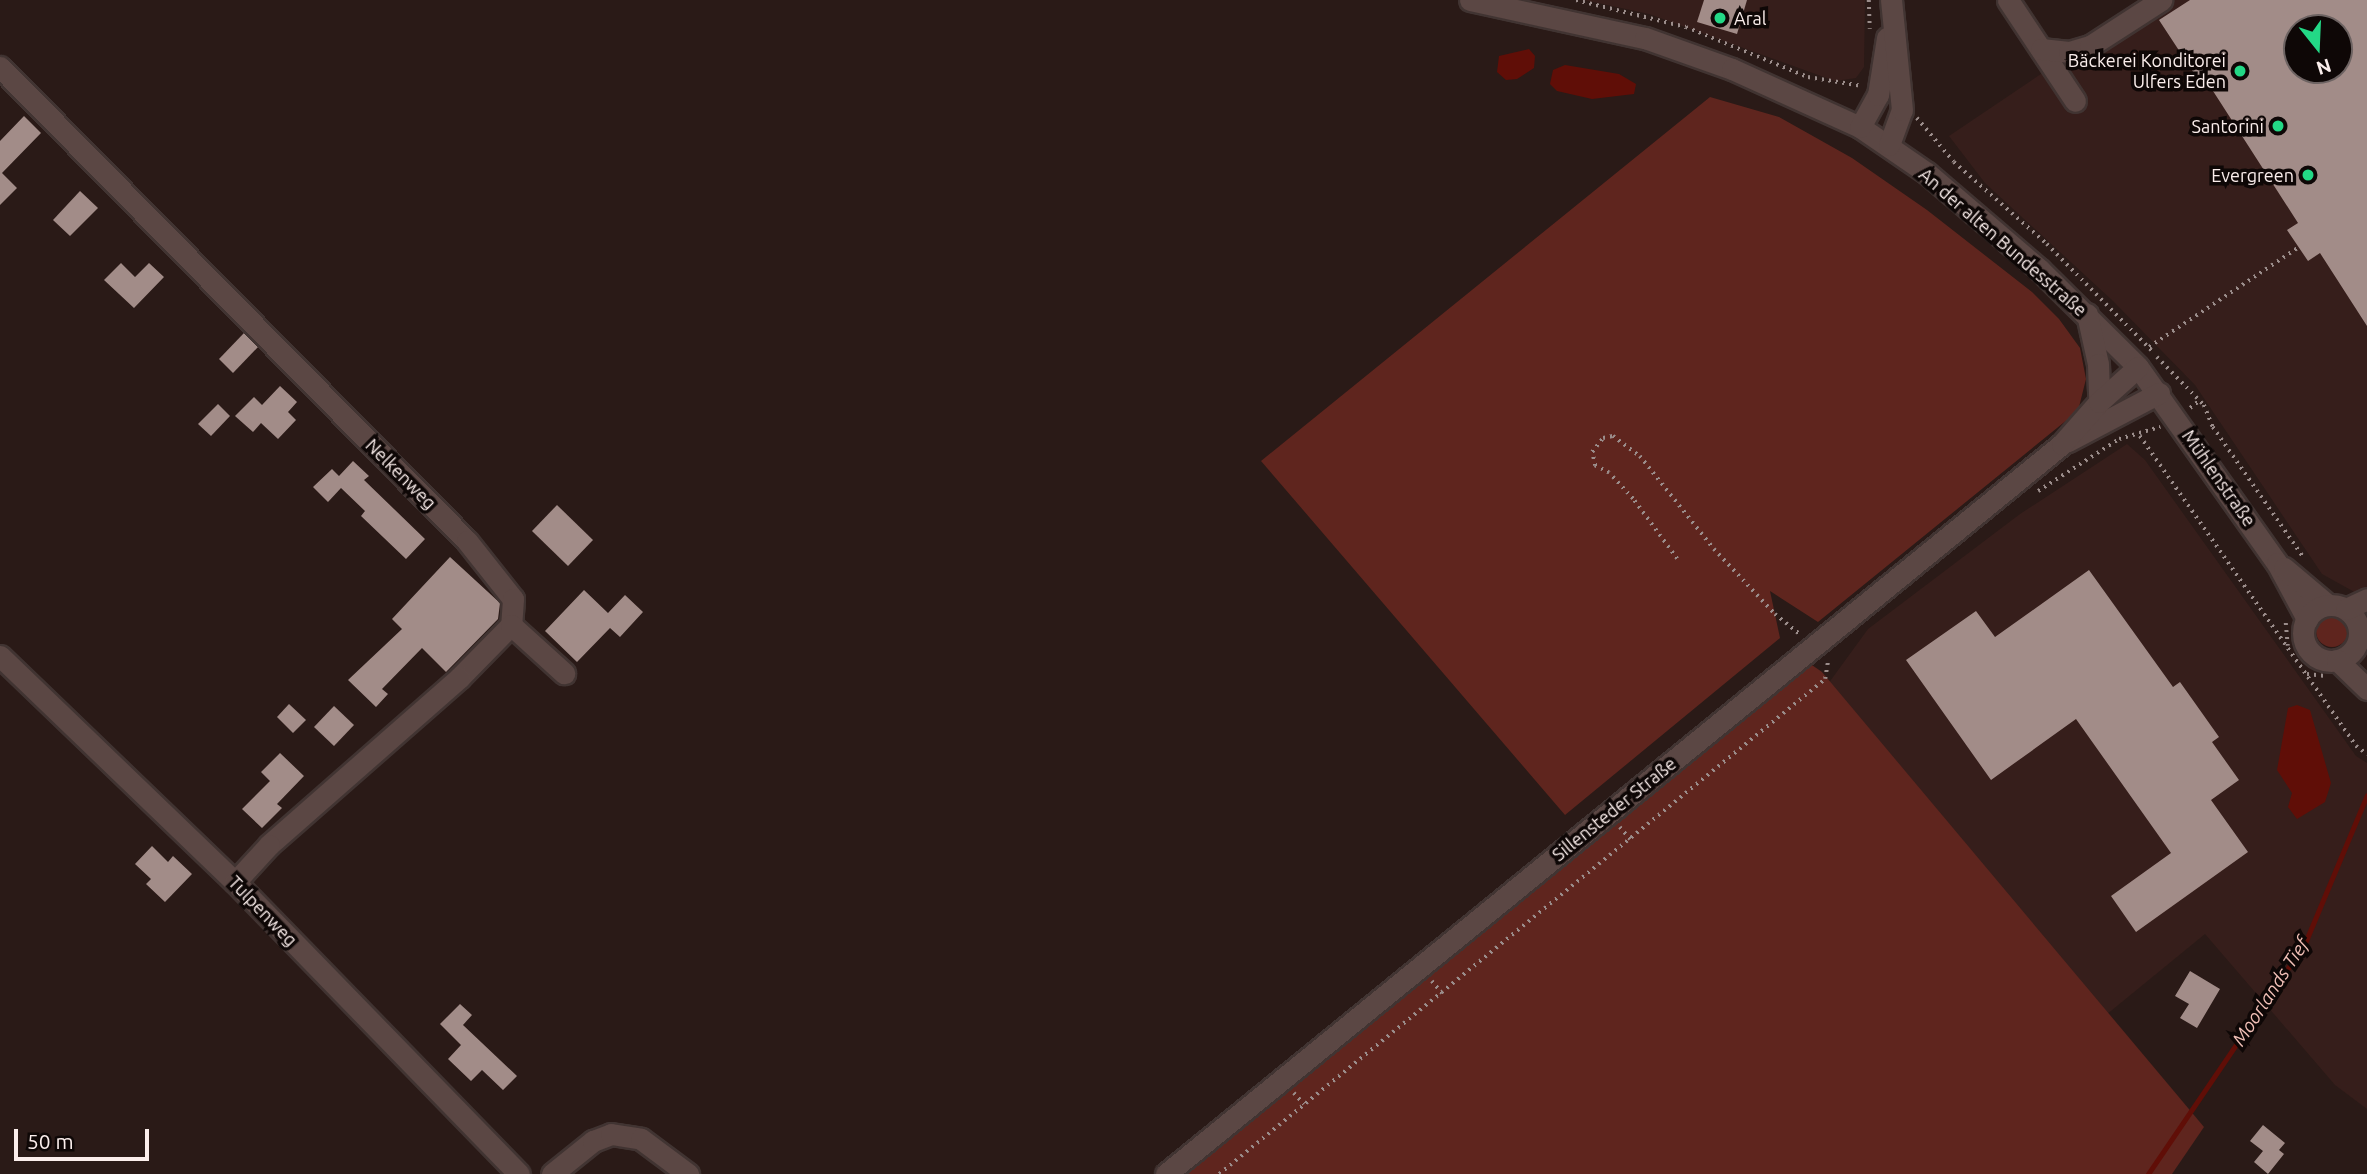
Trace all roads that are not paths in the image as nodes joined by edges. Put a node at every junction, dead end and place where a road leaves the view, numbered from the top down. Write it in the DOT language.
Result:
graph roads {
  1 [pos="1470,0"];
  2 [pos="2008,0"];
  3 [pos="2161,0"];
  4 [pos="1891,2"];
  5 [pos="2041,49"];
  6 [pos="0,66"];
  7 [pos="2075,101"];
  8 [pos="1860,127"];
  9 [pos="1889,145"];
  10 [pos="2087,314"];
  11 [pos="2138,367"];
  12 [pos="2159,393"];
  13 [pos="2099,402"];
  14 [pos="2062,444"];
  15 [pos="2277,563"];
  16 [pos="2367,598"];
  17 [pos="2337,607"];
  18 [pos="2306,619"];
  19 [pos="2363,622"];
  20 [pos="511,625"];
  21 [pos="2355,648"];
  22 [pos="0,656"];
  23 [pos="2337,660"];
  24 [pos="564,673"];
  25 [pos="2367,673"];
  26 [pos="2367,689"];
  27 [pos="235,882"];
  28 [pos="519,1174"];
  29 [pos="552,1174"];
  30 [pos="688,1174"];
  31 [pos="1166,1174"];
  1 -- 8 [label="street, An der alten Bundesstraße"];
  2 -- 5 [label="street"];
  3 -- 5 [label="street"];
  4 -- 8 [label="street"];
  4 -- 9 [label="street"];
  5 -- 7 [label="street"];
  6 -- 20 [label="street, Nelkenweg"];
  8 -- 9 [label="street, An der alten Bundesstraße"];
  9 -- 10 [label="street, An der alten Bundesstraße"];
  10 -- 11 [label="street, An der alten Bundesstraße"];
  10 -- 13 [label="street"];
  11 -- 12 [label="street, An der alten Bundesstraße"];
  11 -- 13 [label="street, Sillensteder Straße"];
  12 -- 14 [label="street, Sillensteder Straße"];
  12 -- 15 [label="street, Mühlenstraße"];
  13 -- 14 [label="street, Sillensteder Straße"];
  14 -- 31 [label="street, Sillensteder Straße"];
  15 -- 17 [label="street, Mühlenstraße"];
  15 -- 18 [label="street, Mühlenstraße"];
  16 -- 17 [label="street"];
  17 -- 18 [label="street"];
  17 -- 19 [label="street"];
  18 -- 23 [label="street"];
  19 -- 21 [label="street"];
  20 -- 24 [label="street"];
  20 -- 27 [label="street"];
  21 -- 23 [label="street"];
  21 -- 25 [label="street"];
  22 -- 27 [label="street, Tulpenweg"];
  23 -- 26 [label="street"];
  27 -- 28 [label="street, Tulpenweg"];
  29 -- 30 [label="street"];
}
